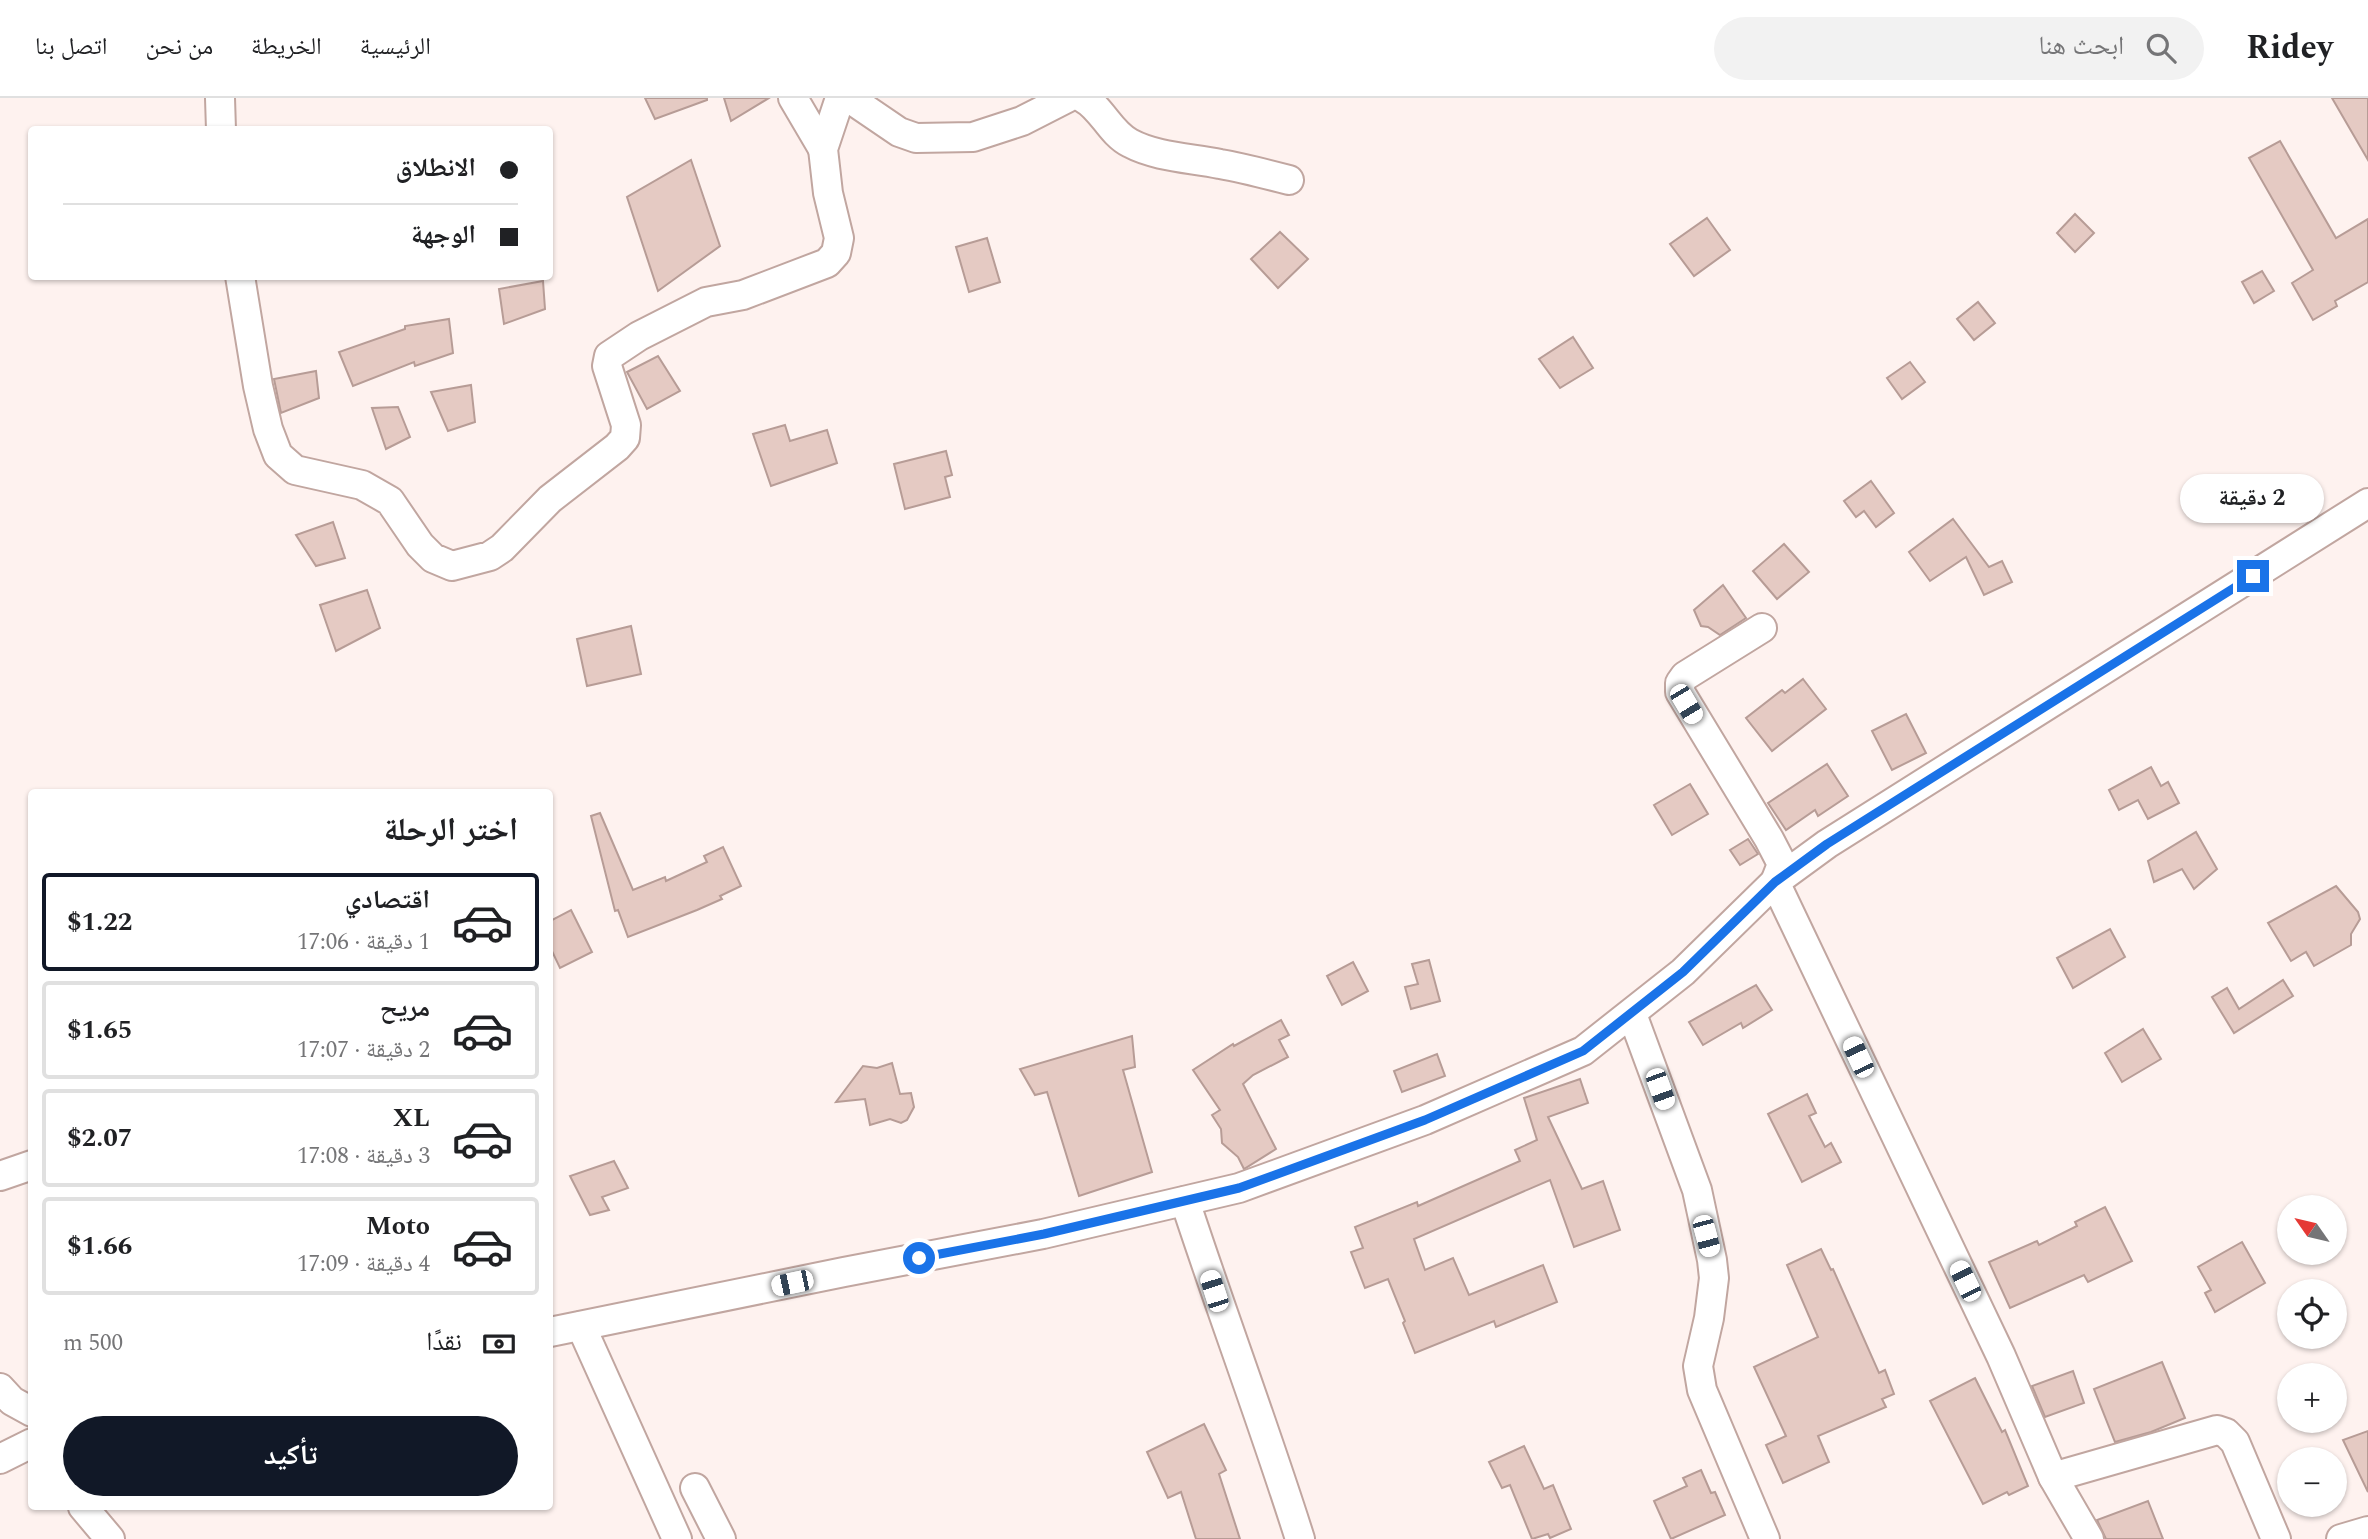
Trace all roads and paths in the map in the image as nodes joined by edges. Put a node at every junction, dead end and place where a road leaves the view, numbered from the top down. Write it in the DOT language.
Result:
graph roads {
  1 [pos="220,98"];
  2 [pos="793,98"];
  3 [pos="840,98"];
  4 [pos="849,98"];
  5 [pos="1067,98"];
  6 [pos="1083,98"];
  7 [pos="221,126"];
  8 [pos="823,149"];
  9 [pos="1289,180"];
  10 [pos="241,280"];
  11 [pos="2368,503"];
  12 [pos="1762,628"];
  13 [pos="1775,882"];
  14 [pos="1632,1014"];
  15 [pos="28,1166"];
  16 [pos="0,1176"];
  17 [pos="1185,1201"];
  18 [pos="581,1326"];
  19 [pos="553,1331"];
  20 [pos="0,1388"];
  21 [pos="28,1410"];
  22 [pos="28,1445"];
  23 [pos="0,1459"];
  24 [pos="2053,1477"];
  25 [pos="695,1488"];
  26 [pos="86,1510"];
  27 [pos="2368,1531"];
  28 [pos="110,1539"];
  29 [pos="677,1539"];
  30 [pos="721,1539"];
  31 [pos="1300,1539"];
  32 [pos="1765,1539"];
  33 [pos="2089,1539"];
  34 [pos="2276,1539"];
  35 [pos="2341,1539"];
  1 -- 7 [label="street"];
  2 -- 8 [label="street"];
  3 -- 8 [label="street"];
  4 -- 5 [label="street"];
  6 -- 9 [label="street"];
  8 -- 10 [label="street"];
  11 -- 13 [label="street"];
  12 -- 13 [label="street"];
  13 -- 14 [label="street"];
  13 -- 24 [label="street"];
  14 -- 17 [label="street"];
  14 -- 32 [label="street"];
  15 -- 16 [label="street"];
  17 -- 18 [label="street"];
  17 -- 31 [label="street"];
  18 -- 19 [label="street"];
  18 -- 29 [label="street"];
  20 -- 21 [label="street"];
  22 -- 23 [label="street"];
  24 -- 33 [label="street"];
  24 -- 34 [label="street"];
  25 -- 30 [label="street"];
  26 -- 28 [label="street"];
  27 -- 35 [label="street"];
}
